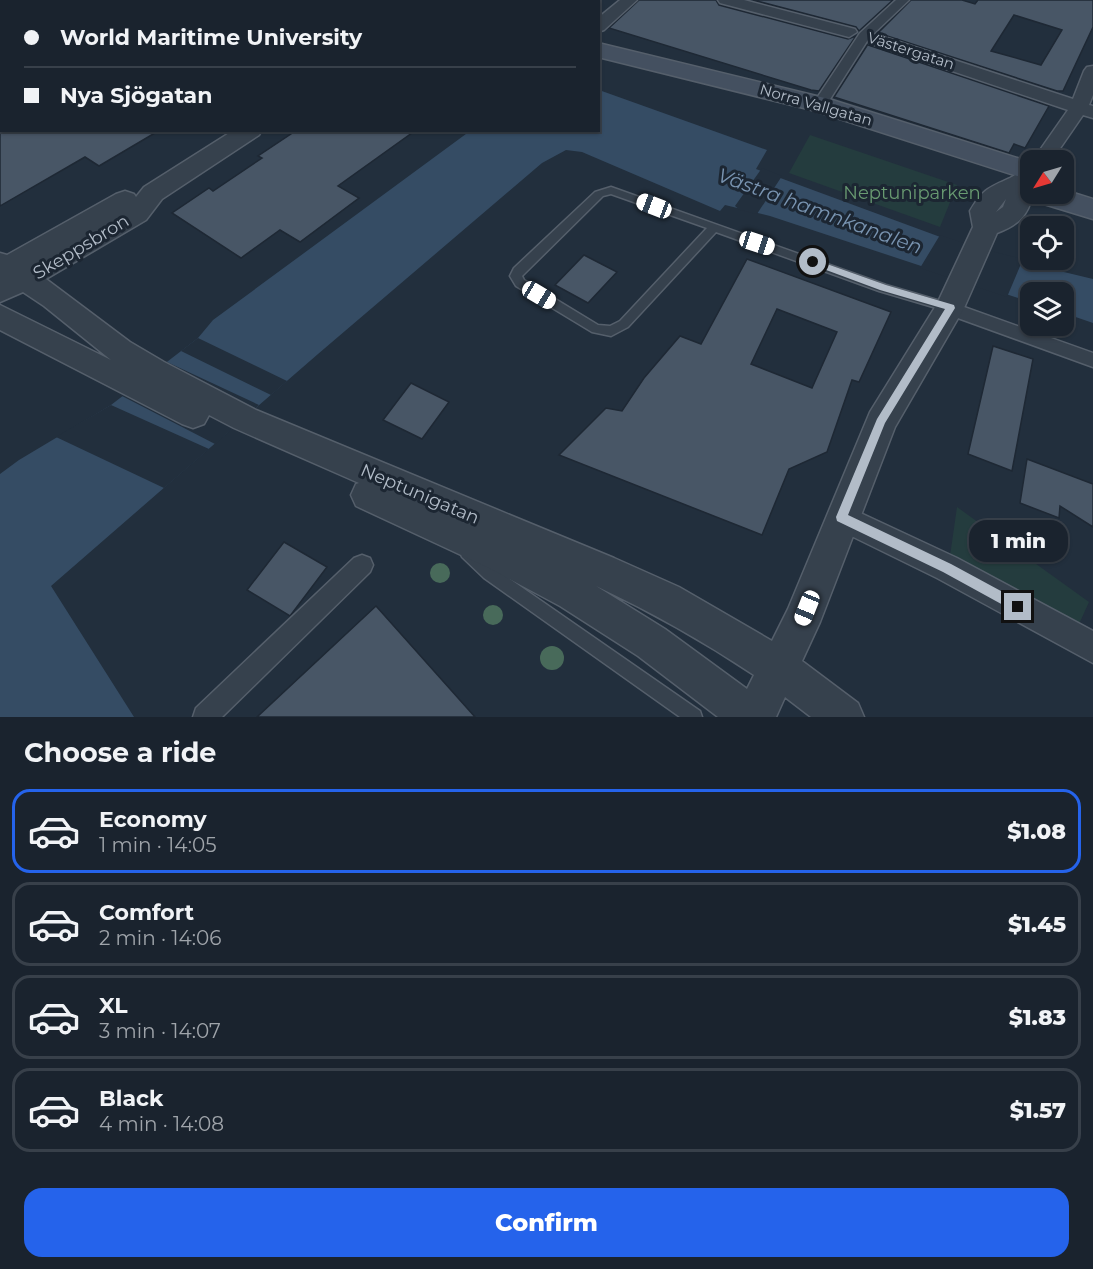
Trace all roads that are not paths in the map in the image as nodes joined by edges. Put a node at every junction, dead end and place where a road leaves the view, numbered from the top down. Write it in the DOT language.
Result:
graph roads {
  1 [pos="629,0"];
  2 [pos="726,0"];
  3 [pos="903,0"];
  4 [pos="600,25"];
  5 [pos="863,36"];
  6 [pos="600,51"];
  7 [pos="600,70"];
  8 [pos="1093,71"];
  9 [pos="820,104"];
  10 [pos="1086,110"];
  11 [pos="248,132"];
  12 [pos="1050,150"];
  13 [pos="1020,179"];
  14 [pos="1020,180"];
  15 [pos="1074,185"];
  16 [pos="1093,192"];
  17 [pos="1020,200"];
  18 [pos="1074,201"];
  19 [pos="1093,209"];
  20 [pos="712,228"];
  21 [pos="7,275"];
  22 [pos="955,297"];
  23 [pos="0,316"];
  24 [pos="1093,360"];
  25 [pos="144,379"];
  26 [pos="238,426"];
  27 [pos="841,517"];
  28 [pos="442,528"];
  29 [pos="362,565"];
  30 [pos="1093,648"];
  31 [pos="780,669"];
  32 [pos="205,717"];
  33 [pos="694,717"];
  34 [pos="750,717"];
  35 [pos="755,717"];
  36 [pos="844,717"];
  1 -- 4 [label="street"];
  2 -- 5 [label="street, Västergatan"];
  3 -- 5 [label="street"];
  5 -- 9 [label="street"];
  5 -- 10 [label="street, Västergatan"];
  6 -- 9 [label="main road, Norra Vallgatan"];
  7 -- 14 [label="main road, Norra Vallgatan"];
  8 -- 10 [label="street"];
  9 -- 13 [label="main road, Norra Vallgatan"];
  10 -- 12 [label="street"];
  11 -- 21 [label="street, Skeppsbron"];
  15 -- 16 [label="main road"];
  17 -- 22 [label="street"];
  18 -- 19 [label="main road, Norra Vallgatan"];
  20 -- 20 [label="lane"];
  20 -- 22 [label="lane"];
  21 -- 25 [label="street, Neptunigatan"];
  22 -- 24 [label="street"];
  22 -- 27 [label="street"];
  23 -- 25 [label="street, Neptunigatan"];
  25 -- 26 [label="street, Neptunigatan"];
  26 -- 28 [label="street, Neptunigatan"];
  26 -- 31 [label="street, Neptunigatan"];
  27 -- 30 [label="street"];
  27 -- 31 [label="street"];
  28 -- 33 [label="lane, Neptunigatan"];
  28 -- 34 [label="street, Neptunigatan"];
  29 -- 32 [label="street"];
  31 -- 35 [label="street"];
  31 -- 36 [label="street, Neptunigatan"];
}
